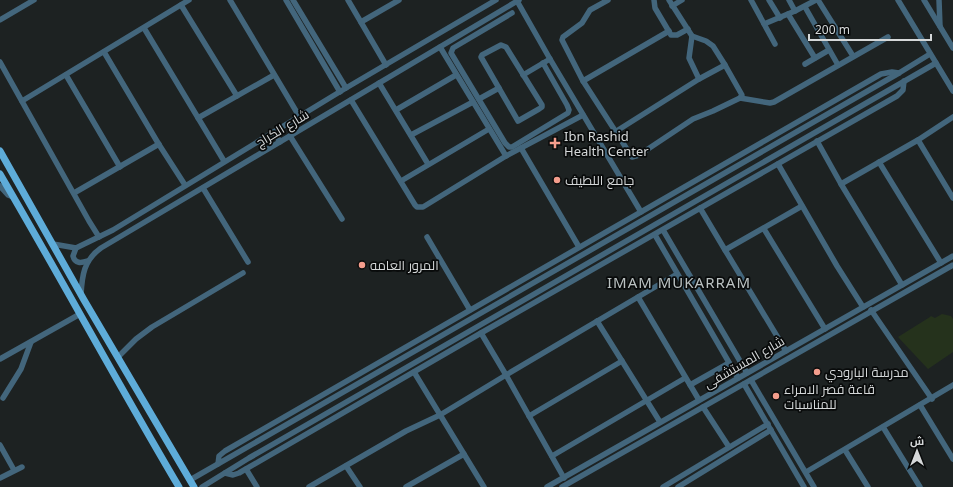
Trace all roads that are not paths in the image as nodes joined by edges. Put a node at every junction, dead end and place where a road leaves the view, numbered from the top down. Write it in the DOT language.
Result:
graph roads {
  1 [pos="21,0"];
  2 [pos="34,0"];
  3 [pos="189,0"];
  4 [pos="230,0"];
  5 [pos="287,0"];
  6 [pos="293,0"];
  7 [pos="348,0"];
  8 [pos="399,0"];
  9 [pos="496,0"];
  10 [pos="608,0"];
  11 [pos="654,0"];
  12 [pos="669,0"];
  13 [pos="682,0"];
  14 [pos="751,0"];
  15 [pos="769,0"];
  16 [pos="789,0"];
  17 [pos="817,0"];
  18 [pos="898,0"];
  19 [pos="924,0"];
  20 [pos="938,0"];
  21 [pos="518,1"];
  22 [pos="807,4"];
  23 [pos="181,5"];
  24 [pos="24,6"];
  25 [pos="672,6"];
  26 [pos="795,11"];
  27 [pos="512,13"];
  28 [pos="788,14"];
  29 [pos="780,18"];
  30 [pos="0,20"];
  31 [pos="361,22"];
  32 [pos="764,24"];
  33 [pos="940,26"];
  34 [pos="144,28"];
  35 [pos="688,29"];
  36 [pos="669,31"];
  37 [pos="692,36"];
  38 [pos="888,37"];
  39 [pos="775,44"];
  40 [pos="440,47"];
  41 [pos="953,48"];
  42 [pos="829,50"];
  43 [pos="104,52"];
  44 [pos="930,54"];
  45 [pos="852,56"];
  46 [pos="815,58"];
  47 [pos="550,59"];
  48 [pos="0,62"];
  49 [pos="543,63"];
  50 [pos="936,63"];
  51 [pos="805,64"];
  52 [pos="386,65"];
  53 [pos="725,65"];
  54 [pos="838,65"];
  55 [pos="899,73"];
  56 [pos="66,74"];
  57 [pos="274,75"];
  58 [pos="456,75"];
  59 [pos="523,75"];
  60 [pos="698,79"];
  61 [pos="584,81"];
  62 [pos="904,81"];
  63 [pos="379,83"];
  64 [pos="346,88"];
  65 [pos="498,88"];
  66 [pos="953,91"];
  67 [pos="340,92"];
  68 [pos="237,96"];
  69 [pos="860,96"];
  70 [pos="740,98"];
  71 [pos="351,100"];
  72 [pos="476,100"];
  73 [pos="22,101"];
  74 [pos="864,104"];
  75 [pos="396,110"];
  76 [pos="583,115"];
  77 [pos="299,116"];
  78 [pos="953,117"];
  79 [pos="198,118"];
  80 [pos="489,129"];
  81 [pos="274,132"];
  82 [pos="615,132"];
  83 [pos="411,135"];
  84 [pos="290,136"];
  85 [pos="918,140"];
  86 [pos="818,141"];
  87 [pos="280,142"];
  88 [pos="159,144"];
  89 [pos="521,148"];
  90 [pos="748,151"];
  91 [pos="1,154"];
  92 [pos="506,156"];
  93 [pos="752,158"];
  94 [pos="224,162"];
  95 [pos="880,162"];
  96 [pos="428,164"];
  97 [pos="778,164"];
  98 [pos="120,167"];
  99 [pos="756,167"];
  100 [pos="0,174"];
  101 [pos="760,174"];
  102 [pos="401,180"];
  103 [pos="841,184"];
  104 [pos="185,185"];
  105 [pos="0,186"];
  106 [pos="203,188"];
  107 [pos="74,193"];
  108 [pos="13,197"];
  109 [pos="953,198"];
  110 [pos="674,202"];
  111 [pos="802,206"];
  112 [pos="700,208"];
  113 [pos="679,211"];
  114 [pos="641,212"];
  115 [pos="342,219"];
  116 [pos="764,229"];
  117 [pos="663,230"];
  118 [pos="603,234"];
  119 [pos="655,234"];
  120 [pos="99,237"];
  121 [pos="427,237"];
  122 [pos="608,240"];
  123 [pos="53,244"];
  124 [pos="579,247"];
  125 [pos="76,248"];
  126 [pos="724,250"];
  127 [pos="953,256"];
  128 [pos="88,261"];
  129 [pos="248,262"];
  130 [pos="941,263"];
  131 [pos="953,264"];
  132 [pos="578,269"];
  133 [pos="243,273"];
  134 [pos="677,274"];
  135 [pos="582,276"];
  136 [pos="902,285"];
  137 [pos="81,295"];
  138 [pos="638,297"];
  139 [pos="863,307"];
  140 [pos="470,310"];
  141 [pos="871,310"];
  142 [pos="80,314"];
  143 [pos="713,315"];
  144 [pos="844,318"];
  145 [pos="597,321"];
  146 [pos="705,321"];
  147 [pos="847,324"];
  148 [pos="825,329"];
  149 [pos="451,331"];
  150 [pos="481,333"];
  151 [pos="456,339"];
  152 [pos="31,342"];
  153 [pos="786,351"];
  154 [pos="118,357"];
  155 [pos="0,358"];
  156 [pos="622,361"];
  157 [pos="729,363"];
  158 [pos="375,365"];
  159 [pos="379,372"];
  160 [pos="414,372"];
  161 [pos="747,373"];
  162 [pos="506,375"];
  163 [pos="685,378"];
  164 [pos="738,378"];
  165 [pos="385,380"];
  166 [pos="751,380"];
  167 [pos="744,384"];
  168 [pos="690,385"];
  169 [pos="953,386"];
  170 [pos="389,387"];
  171 [pos="3,398"];
  172 [pos="932,399"];
  173 [pos="699,400"];
  174 [pos="646,402"];
  175 [pos="920,405"];
  176 [pos="703,407"];
  177 [pos="298,409"];
  178 [pos="440,415"];
  179 [pos="302,416"];
  180 [pos="529,416"];
  181 [pos="660,422"];
  182 [pos="768,424"];
  183 [pos="307,425"];
  184 [pos="883,427"];
  185 [pos="771,430"];
  186 [pos="311,432"];
  187 [pos="630,439"];
  188 [pos="0,445"];
  189 [pos="634,446"];
  190 [pos="729,447"];
  191 [pos="244,449"];
  192 [pos="845,450"];
  193 [pos="464,454"];
  194 [pos="552,456"];
  195 [pos="249,458"];
  196 [pos="953,459"];
  197 [pos="798,460"];
  198 [pos="218,464"];
  199 [pos="791,464"];
  200 [pos="22,466"];
  201 [pos="346,466"];
  202 [pos="246,469"];
  203 [pos="14,470"];
  204 [pos="806,472"];
  205 [pos="225,473"];
  206 [pos="0,478"];
  207 [pos="564,478"];
  208 [pos="190,480"];
  209 [pos="179,487"];
  210 [pos="194,487"];
  211 [pos="202,487"];
  212 [pos="257,487"];
  213 [pos="309,487"];
  214 [pos="360,487"];
  215 [pos="406,487"];
  216 [pos="484,487"];
  217 [pos="547,487"];
  218 [pos="562,487"];
  219 [pos="663,487"];
  220 [pos="678,487"];
  221 [pos="804,487"];
  222 [pos="814,487"];
  223 [pos="868,487"];
  224 [pos="920,487"];
  1 -- 24 [label="street"];
  2 -- 24 [label="street"];
  3 -- 23 [label="street"];
  4 -- 57 [label="street"];
  5 -- 67 [label="street"];
  6 -- 64 [label="street"];
  7 -- 31 [label="street"];
  8 -- 31 [label="street"];
  9 -- 52 [label="street"];
  10 -- 61 [label="street"];
  11 -- 36 [label="street"];
  12 -- 25 [label="street"];
  13 -- 25 [label="street"];
  14 -- 32 [label="street"];
  15 -- 29 [label="street"];
  16 -- 26 [label="street"];
  17 -- 22 [label="street"];
  17 -- 45 [label="street"];
  18 -- 44 [label="street"];
  19 -- 33 [label="street"];
  20 -- 33 [label="street"];
  21 -- 40 [label="street, شارع الكراج"];
  21 -- 47 [label="street"];
  22 -- 26 [label="street"];
  22 -- 42 [label="street"];
  23 -- 34 [label="street"];
  23 -- 68 [label="street"];
  24 -- 30 [label="street"];
  25 -- 35 [label="street"];
  26 -- 28 [label="street"];
  27 -- 72 [label="street"];
  28 -- 29 [label="street"];
  28 -- 46 [label="street"];
  29 -- 32 [label="street"];
  31 -- 52 [label="street"];
  32 -- 39 [label="street"];
  33 -- 41 [label="street"];
  34 -- 43 [label="street"];
  34 -- 79 [label="street"];
  35 -- 36 [label="street"];
  35 -- 37 [label="street"];
  36 -- 61 [label="street"];
  37 -- 53 [label="street"];
  37 -- 60 [label="street"];
  38 -- 45 [label="street"];
  40 -- 58 [label="street"];
  40 -- 63 [label="street, شارع الكراج"];
  42 -- 46 [label="street"];
  42 -- 54 [label="street"];
  43 -- 56 [label="street"];
  43 -- 88 [label="street"];
  44 -- 50 [label="street"];
  44 -- 55 [label="street"];
  45 -- 54 [label="street"];
  46 -- 51 [label="street"];
  47 -- 49 [label="street"];
  47 -- 76 [label="street"];
  48 -- 73 [label="street"];
  49 -- 59 [label="street"];
  49 -- 72 [label="street"];
  50 -- 62 [label="street"];
  50 -- 66 [label="street"];
  52 -- 64 [label="street"];
  53 -- 60 [label="street"];
  53 -- 70 [label="street"];
  54 -- 70 [label="street"];
  55 -- 69 [label="street"];
  55 -- 90 [label="street"];
  56 -- 73 [label="street"];
  56 -- 98 [label="street"];
  57 -- 68 [label="street"];
  57 -- 77 [label="street"];
  58 -- 72 [label="street"];
  58 -- 75 [label="street"];
  59 -- 65 [label="street"];
  59 -- 65 [label="street"];
  60 -- 82 [label="street"];
  61 -- 82 [label="street"];
  62 -- 74 [label="street"];
  62 -- 86 [label="street"];
  63 -- 71 [label="street, شارع الكراج"];
  63 -- 75 [label="street"];
  64 -- 67 [label="street"];
  65 -- 72 [label="street"];
  67 -- 77 [label="street"];
  68 -- 79 [label="street"];
  69 -- 74 [label="street"];
  69 -- 93 [label="street"];
  70 -- 82 [label="street"];
  71 -- 84 [label="street, شارع الكراج"];
  71 -- 102 [label="street"];
  72 -- 80 [label="street"];
  72 -- 83 [label="street"];
  73 -- 107 [label="street"];
  74 -- 99 [label="street"];
  75 -- 83 [label="street"];
  76 -- 89 [label="street"];
  76 -- 114 [label="street"];
  77 -- 81 [label="street"];
  78 -- 85 [label="street"];
  79 -- 94 [label="street"];
  80 -- 92 [label="street"];
  80 -- 96 [label="street"];
  81 -- 87 [label="street"];
  81 -- 94 [label="street"];
  83 -- 96 [label="street"];
  84 -- 87 [label="street, شارع الكراج"];
  84 -- 115 [label="street"];
  85 -- 95 [label="street"];
  85 -- 109 [label="street"];
  86 -- 97 [label="street"];
  86 -- 103 [label="street"];
  87 -- 106 [label="street, شارع الكراج"];
  88 -- 98 [label="street"];
  88 -- 104 [label="street"];
  89 -- 92 [label="street"];
  89 -- 124 [label="street"];
  90 -- 93 [label="street"];
  90 -- 114 [label="street"];
  91 -- 123 [label="main road"];
  92 -- 102 [label="street"];
  93 -- 110 [label="street"];
  94 -- 104 [label="street"];
  95 -- 103 [label="street"];
  95 -- 130 [label="street"];
  96 -- 102 [label="street"];
  97 -- 101 [label="street"];
  97 -- 111 [label="street"];
  98 -- 107 [label="street"];
  99 -- 101 [label="street"];
  99 -- 113 [label="street"];
  100 -- 108 [label="main road"];
  101 -- 112 [label="street"];
  103 -- 136 [label="street"];
  104 -- 120 [label="street"];
  105 -- 108 [label="street"];
  106 -- 128 [label="street, شارع الكراج"];
  106 -- 129 [label="street"];
  107 -- 120 [label="street"];
  108 -- 142 [label="main road"];
  110 -- 113 [label="street"];
  110 -- 122 [label="street"];
  111 -- 116 [label="street"];
  111 -- 139 [label="street"];
  112 -- 117 [label="street"];
  112 -- 126 [label="street"];
  113 -- 132 [label="street"];
  114 -- 118 [label="street"];
  116 -- 126 [label="street"];
  116 -- 148 [label="street"];
  117 -- 119 [label="street"];
  117 -- 143 [label="street"];
  118 -- 122 [label="street"];
  118 -- 124 [label="street"];
  119 -- 134 [label="street"];
  119 -- 135 [label="street"];
  120 -- 125 [label="street"];
  121 -- 140 [label="street"];
  122 -- 149 [label="street"];
  123 -- 125 [label="street"];
  123 -- 137 [label="main road"];
  124 -- 140 [label="street"];
  125 -- 128 [label="street"];
  126 -- 153 [label="street"];
  127 -- 130 [label="street, شارع المستشفى"];
  128 -- 137 [label="street, شارع الكراج"];
  130 -- 136 [label="street, شارع المستشفى"];
  131 -- 141 [label="street, شارع المستشفى"];
  132 -- 135 [label="street"];
  132 -- 151 [label="street"];
  133 -- 154 [label="street"];
  134 -- 138 [label="street"];
  134 -- 146 [label="street"];
  135 -- 150 [label="street"];
  136 -- 139 [label="street, شارع المستشفى"];
  137 -- 154 [label="main road"];
  138 -- 145 [label="street"];
  138 -- 163 [label="street"];
  139 -- 144 [label="street, شارع المستشفى"];
  140 -- 158 [label="street"];
  141 -- 147 [label="street, شارع المستشفى"];
  141 -- 172 [label="street"];
  142 -- 152 [label="street"];
  142 -- 209 [label="main road"];
  143 -- 146 [label="street"];
  143 -- 161 [label="street"];
  144 -- 147 [label="street"];
  144 -- 148 [label="street, شارع المستشفى"];
  145 -- 156 [label="street"];
  145 -- 162 [label="street"];
  146 -- 157 [label="street"];
  147 -- 166 [label="street, شارع المستشفى"];
  148 -- 153 [label="street, شارع المستشفى"];
  149 -- 151 [label="street"];
  149 -- 159 [label="street"];
  150 -- 160 [label="street"];
  150 -- 162 [label="street"];
  151 -- 165 [label="street"];
  152 -- 155 [label="street"];
  152 -- 171 [label="street"];
  153 -- 161 [label="street, شارع المستشفى"];
  154 -- 208 [label="main road"];
  156 -- 174 [label="street"];
  156 -- 180 [label="street"];
  157 -- 164 [label="street"];
  157 -- 168 [label="street"];
  158 -- 159 [label="street"];
  158 -- 177 [label="street"];
  159 -- 179 [label="street"];
  160 -- 170 [label="street"];
  160 -- 178 [label="street"];
  161 -- 164 [label="street, شارع المستشفى"];
  162 -- 178 [label="street"];
  162 -- 180 [label="street"];
  163 -- 168 [label="street"];
  163 -- 174 [label="street"];
  164 -- 173 [label="street, شارع المستشفى"];
  165 -- 170 [label="street"];
  165 -- 183 [label="street"];
  166 -- 167 [label="street, شارع المستشفى"];
  166 -- 197 [label="street"];
  167 -- 176 [label="street, شارع المستشفى"];
  167 -- 182 [label="street"];
  168 -- 173 [label="street"];
  169 -- 172 [label="street"];
  170 -- 186 [label="street"];
  172 -- 175 [label="street"];
  173 -- 181 [label="street, شارع المستشفى"];
  174 -- 181 [label="street"];
  174 -- 194 [label="street"];
  175 -- 184 [label="street"];
  175 -- 196 [label="street"];
  176 -- 189 [label="street, شارع المستشفى"];
  176 -- 190 [label="street"];
  177 -- 179 [label="street"];
  177 -- 198 [label="street"];
  178 -- 193 [label="street"];
  178 -- 201 [label="street"];
  179 -- 191 [label="street"];
  180 -- 194 [label="street"];
  181 -- 187 [label="street, شارع المستشفى"];
  182 -- 185 [label="street"];
  182 -- 190 [label="street"];
  183 -- 186 [label="street"];
  183 -- 195 [label="street"];
  184 -- 192 [label="street"];
  184 -- 224 [label="street"];
  185 -- 199 [label="street"];
  185 -- 220 [label="street"];
  186 -- 202 [label="street"];
  187 -- 189 [label="street"];
  187 -- 207 [label="street, شارع المستشفى"];
  188 -- 203 [label="street"];
  189 -- 218 [label="street, شارع المستشفى"];
  190 -- 219 [label="street"];
  191 -- 195 [label="street"];
  191 -- 198 [label="street"];
  192 -- 204 [label="street"];
  192 -- 223 [label="street"];
  193 -- 215 [label="street"];
  193 -- 216 [label="street"];
  194 -- 207 [label="street"];
  195 -- 205 [label="street"];
  197 -- 199 [label="street"];
  197 -- 204 [label="street"];
  198 -- 208 [label="street"];
  199 -- 221 [label="street"];
  200 -- 203 [label="street"];
  201 -- 213 [label="street"];
  201 -- 214 [label="street"];
  202 -- 205 [label="street"];
  202 -- 212 [label="street"];
  203 -- 206 [label="street"];
  204 -- 222 [label="street"];
  205 -- 211 [label="street"];
  207 -- 217 [label="street, شارع المستشفى"];
  208 -- 210 [label="main road"];
}
